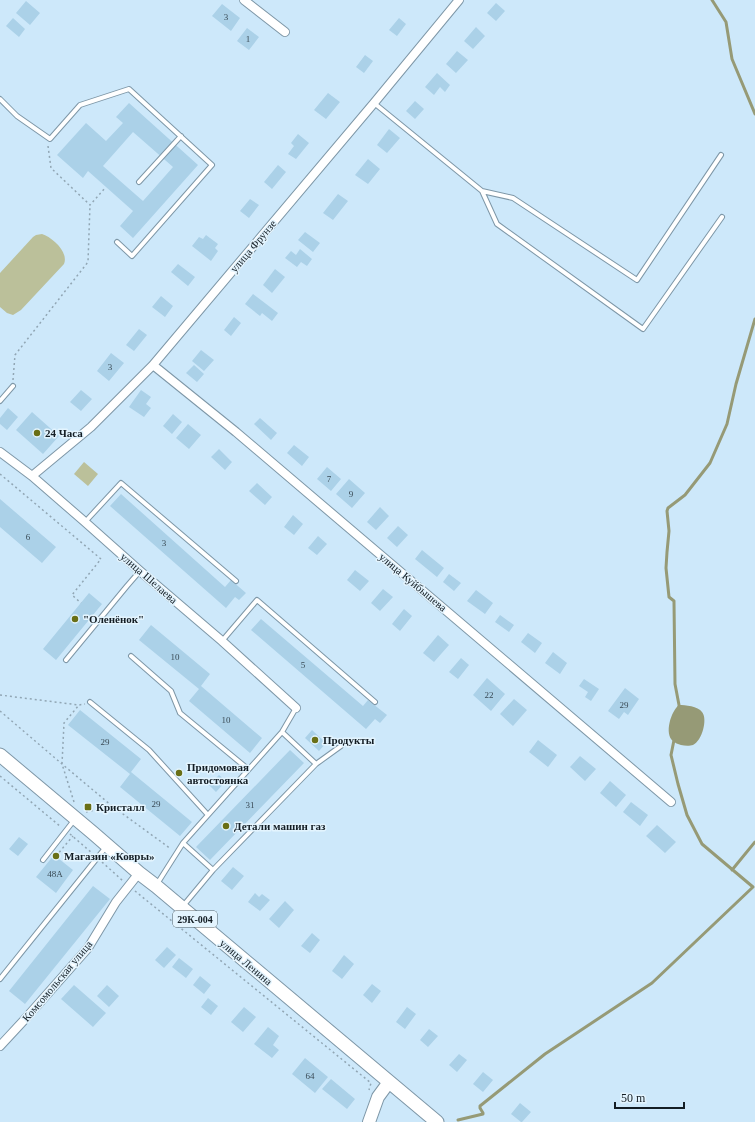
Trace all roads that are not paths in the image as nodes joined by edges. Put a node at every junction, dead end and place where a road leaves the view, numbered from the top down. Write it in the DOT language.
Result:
graph roads {
  1 [pos="244,0"];
  2 [pos="459,0"];
  3 [pos="285,32"];
  4 [pos="0,98"];
  5 [pos="374,103"];
  6 [pos="181,136"];
  7 [pos="721,155"];
  8 [pos="139,182"];
  9 [pos="482,191"];
  10 [pos="722,217"];
  11 [pos="117,242"];
  12 [pos="153,365"];
  13 [pos="12,386"];
  14 [pos="0,401"];
  15 [pos="0,452"];
  16 [pos="32,476"];
  17 [pos="85,522"];
  18 [pos="140,571"];
  19 [pos="236,581"];
  20 [pos="222,641"];
  21 [pos="130,656"];
  22 [pos="66,660"];
  23 [pos="90,702"];
  24 [pos="375,702"];
  25 [pos="296,708"];
  26 [pos="282,732"];
  27 [pos="341,746"];
  28 [pos="0,755"];
  29 [pos="316,764"];
  30 [pos="248,770"];
  31 [pos="671,802"];
  32 [pos="208,815"];
  33 [pos="76,819"];
  34 [pos="183,843"];
  35 [pos="107,846"];
  36 [pos="44,860"];
  37 [pos="213,870"];
  38 [pos="139,873"];
  39 [pos="156,886"];
  40 [pos="181,907"];
  41 [pos="0,979"];
  42 [pos="0,1046"];
  43 [pos="389,1082"];
  44 [pos="369,1122"];
  45 [pos="437,1122"];
  1 -- 3 [label="street"];
  2 -- 5 [label="street, улица Фрунзе"];
  4 -- 6 [label="lane"];
  5 -- 9 [label="lane"];
  5 -- 12 [label="street, улица Фрунзе"];
  6 -- 8 [label="lane"];
  6 -- 11 [label="lane"];
  7 -- 9 [label="lane"];
  9 -- 10 [label="lane"];
  12 -- 16 [label="street, улица Фрунзе"];
  12 -- 31 [label="street, улица Куйбышева"];
  13 -- 14 [label="lane"];
  15 -- 16 [label="street, улица Шелаева"];
  16 -- 17 [label="street, улица Шелаева"];
  17 -- 18 [label="street, улица Шелаева"];
  17 -- 19 [label="lane"];
  18 -- 20 [label="street, улица Шелаева"];
  18 -- 22 [label="lane"];
  20 -- 24 [label="lane"];
  20 -- 25 [label="street, улица Шелаева"];
  21 -- 30 [label="lane"];
  23 -- 32 [label="lane"];
  25 -- 26 [label="lane"];
  26 -- 29 [label="lane"];
  26 -- 30 [label="lane"];
  27 -- 29 [label="lane"];
  28 -- 33 [label="main road, улица Ленина / 29К-004"];
  29 -- 37 [label="lane"];
  30 -- 32 [label="lane"];
  32 -- 34 [label="lane"];
  33 -- 35 [label="main road, улица Ленина / 29К-004"];
  33 -- 36 [label="lane"];
  34 -- 37 [label="lane"];
  34 -- 39 [label="lane"];
  35 -- 38 [label="main road, улица Ленина / 29К-004"];
  35 -- 41 [label="lane"];
  37 -- 40 [label="lane"];
  38 -- 39 [label="main road, улица Ленина / 29К-004"];
  38 -- 42 [label="street, Комсомольская улица"];
  39 -- 40 [label="main road, улица Ленина / 29К-004"];
  40 -- 43 [label="main road, улица Ленина / 29К-004"];
  43 -- 44 [label="main road"];
  43 -- 45 [label="main road, улица Ленина / 29К-004"];
}
